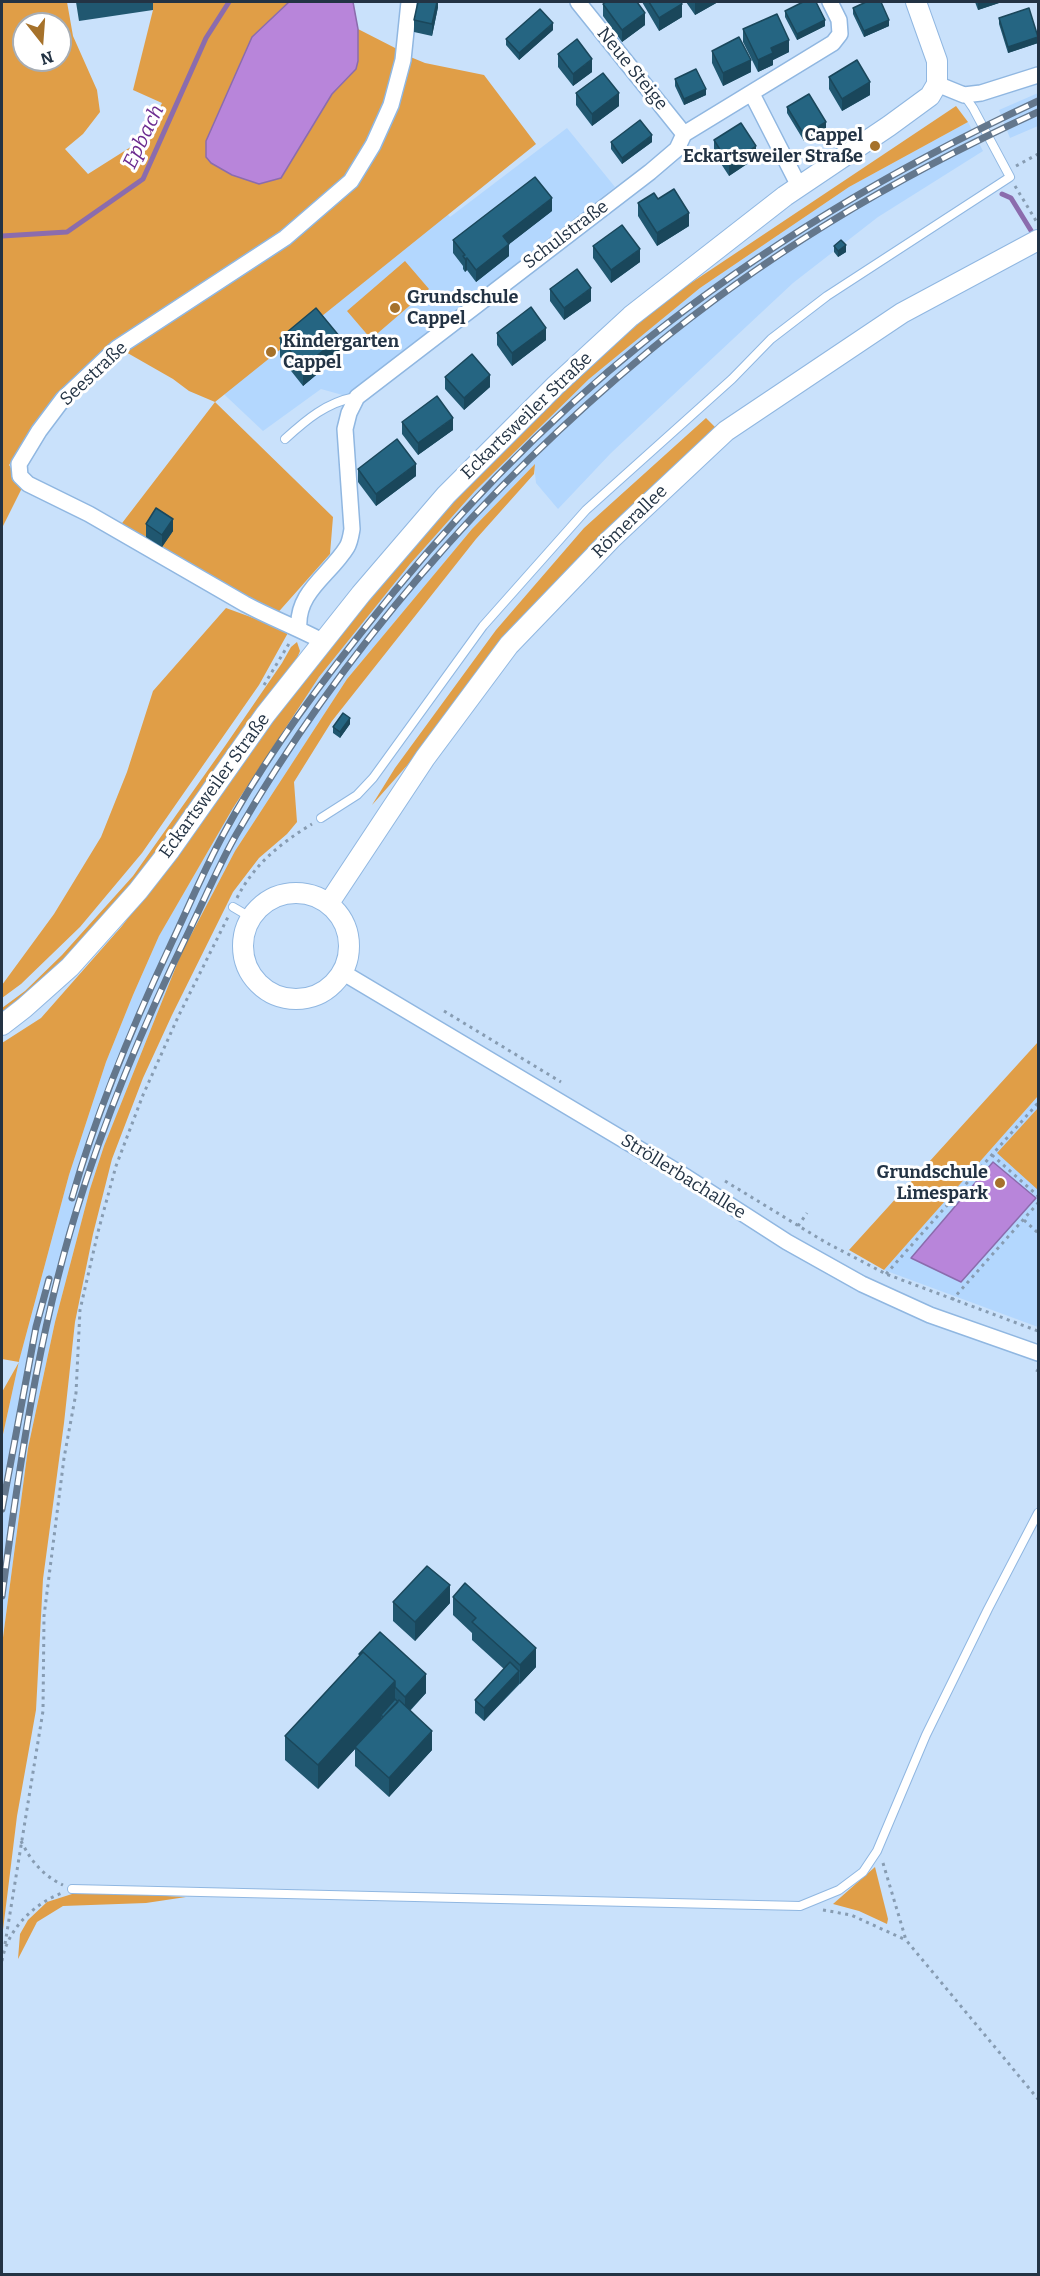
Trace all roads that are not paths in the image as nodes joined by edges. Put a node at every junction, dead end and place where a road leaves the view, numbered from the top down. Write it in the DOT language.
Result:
graph roads {
  1 [pos="410,2"];
  2 [pos="579,2"];
  3 [pos="830,2"];
  4 [pos="916,2"];
  5 [pos="1038,75"];
  6 [pos="937,84"];
  7 [pos="752,94"];
  8 [pos="964,95"];
  9 [pos="684,134"];
  10 [pos="800,186"];
  11 [pos="1034,243"];
  12 [pos="357,397"];
  13 [pos="285,439"];
  14 [pos="299,628"];
  15 [pos="324,642"];
  16 [pos="321,818"];
  17 [pos="329,903"];
  18 [pos="233,907"];
  19 [pos="250,917"];
  20 [pos="342,972"];
  21 [pos="2,1024"];
  22 [pos="1038,1353"];
  23 [pos="1038,1513"];
  24 [pos="72,1889"];
  1 -- 14 [label="street, Seestraße"];
  2 -- 9 [label="street, Neue Steige"];
  3 -- 7 [label="street"];
  4 -- 6 [label="street"];
  5 -- 8 [label="street"];
  6 -- 8 [label="street"];
  6 -- 10 [label="street, Eckartsweiler Straße"];
  7 -- 9 [label="street"];
  7 -- 10 [label="street"];
  8 -- 16 [label="lane"];
  9 -- 12 [label="street, Schulstraße"];
  10 -- 15 [label="street, Eckartsweiler Straße"];
  11 -- 17 [label="street, Römerallee"];
  12 -- 13 [label="lane"];
  12 -- 14 [label="street"];
  14 -- 15 [label="street, Seestraße"];
  15 -- 21 [label="street, Eckartsweiler Straße"];
  17 -- 19 [label="street"];
  17 -- 20 [label="street"];
  18 -- 19 [label="lane"];
  19 -- 20 [label="street"];
  20 -- 22 [label="street, Ströllerbachallee"];
  23 -- 24 [label="lane"];
}
